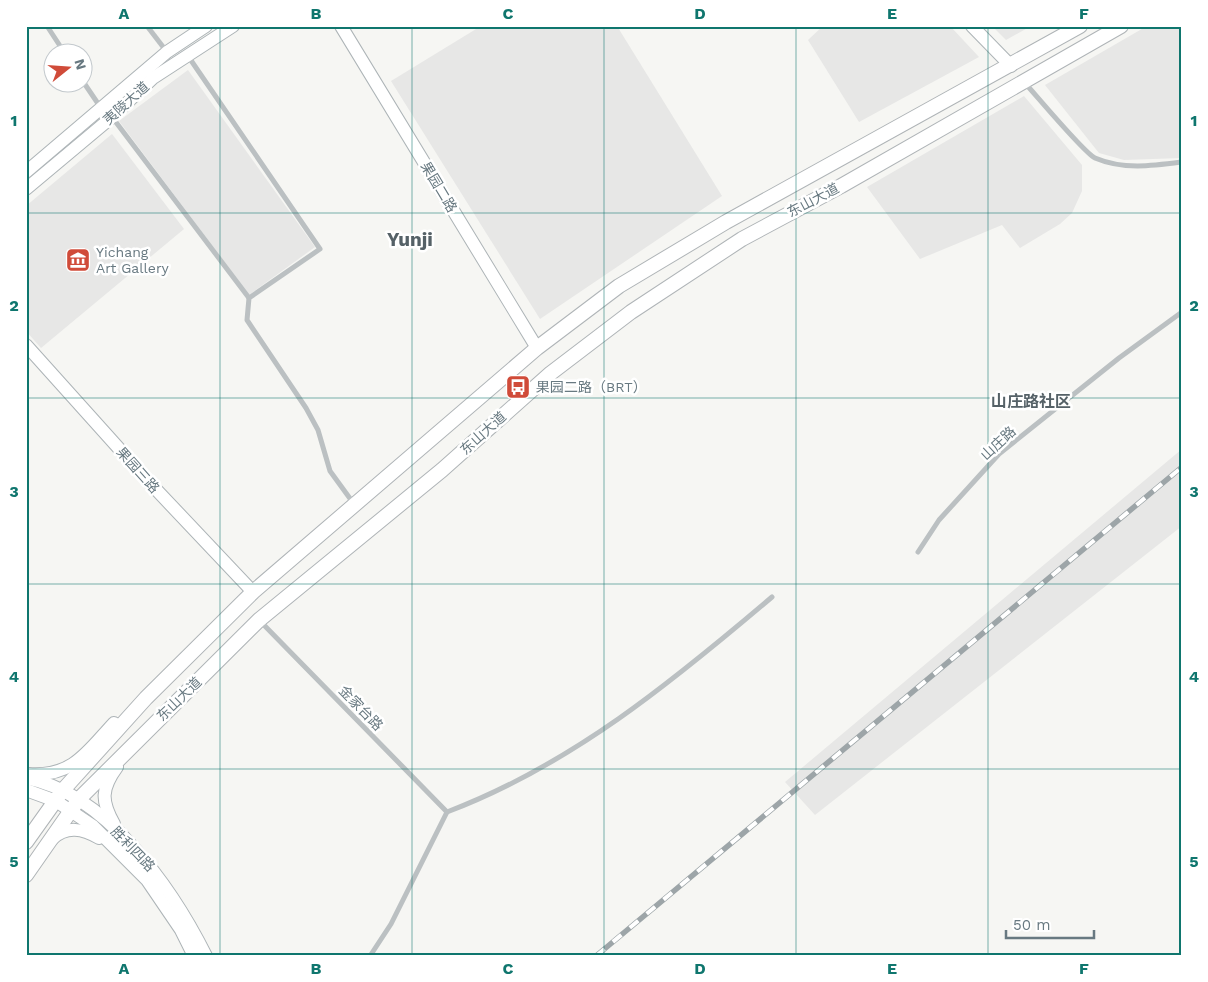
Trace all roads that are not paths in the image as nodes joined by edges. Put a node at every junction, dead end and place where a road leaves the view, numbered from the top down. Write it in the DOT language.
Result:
graph roads {
  1 [pos="47,26"];
  2 [pos="148,26"];
  3 [pos="206,26"];
  4 [pos="233,26"];
  5 [pos="341,26"];
  6 [pos="972,26"];
  7 [pos="1080,26"];
  8 [pos="1120,26"];
  9 [pos="57,42"];
  10 [pos="167,52"];
  11 [pos="188,56"];
  12 [pos="1011,66"];
  13 [pos="1022,80"];
  14 [pos="90,92"];
  15 [pos="101,108"];
  16 [pos="112,117"];
  17 [pos="1182,162"];
  18 [pos="26,172"];
  19 [pos="26,189"];
  20 [pos="249,298"];
  21 [pos="1182,312"];
  22 [pos="26,345"];
  23 [pos="537,348"];
  24 [pos="354,506"];
  25 [pos="918,552"];
  26 [pos="253,592"];
  27 [pos="772,597"];
  28 [pos="259,620"];
  29 [pos="146,698"];
  30 [pos="150,727"];
  31 [pos="26,773"];
  32 [pos="26,778"];
  33 [pos="26,790"];
  34 [pos="59,796"];
  35 [pos="74,804"];
  36 [pos="447,812"];
  37 [pos="116,841"];
  38 [pos="26,842"];
  39 [pos="46,845"];
  40 [pos="26,875"];
  41 [pos="194,956"];
  42 [pos="206,956"];
  43 [pos="370,956"];
  1 -- 9 [label="street"];
  2 -- 10 [label="street"];
  3 -- 10 [label="main road, 夷陵大道"];
  4 -- 11 [label="main road, 夷陵大道"];
  5 -- 23 [label="main road, 果园二路"];
  6 -- 12 [label="main road"];
  7 -- 12 [label="main road, 东山大道"];
  8 -- 13 [label="main road, 东山大道"];
  10 -- 15 [label="main road, 夷陵大道"];
  11 -- 16 [label="main road, 夷陵大道"];
  11 -- 20 [label="street"];
  12 -- 23 [label="main road, 东山大道"];
  13 -- 17 [label="street"];
  13 -- 28 [label="main road, 东山大道"];
  14 -- 15 [label="street"];
  15 -- 18 [label="main road, 夷陵大道"];
  16 -- 19 [label="main road, 夷陵大道"];
  16 -- 20 [label="street"];
  20 -- 24 [label="street"];
  21 -- 25 [label="street, 山庄路"];
  22 -- 26 [label="main road, 果园三路"];
  23 -- 24 [label="main road, 东山大道"];
  24 -- 26 [label="main road, 东山大道"];
  26 -- 29 [label="main road, 东山大道"];
  27 -- 36 [label="street"];
  28 -- 30 [label="main road, 东山大道"];
  28 -- 36 [label="street, 金家台路"];
  29 -- 31 [label="main road"];
  29 -- 34 [label="main road, 东山大道"];
  30 -- 35 [label="main road, 东山大道"];
  30 -- 37 [label="main road"];
  32 -- 34 [label="main road, 胜利四路"];
  33 -- 34 [label="main road, 胜利四路"];
  34 -- 35 [label="main road, 胜利四路"];
  34 -- 38 [label="main road, 东山大道"];
  35 -- 37 [label="main road, 胜利四路"];
  35 -- 39 [label="main road, 东山大道"];
  36 -- 43 [label="street"];
  37 -- 39 [label="main road"];
  37 -- 41 [label="main road, 胜利四路"];
  37 -- 42 [label="main road, 胜利四路"];
  39 -- 40 [label="main road, 东山大道"];
}
